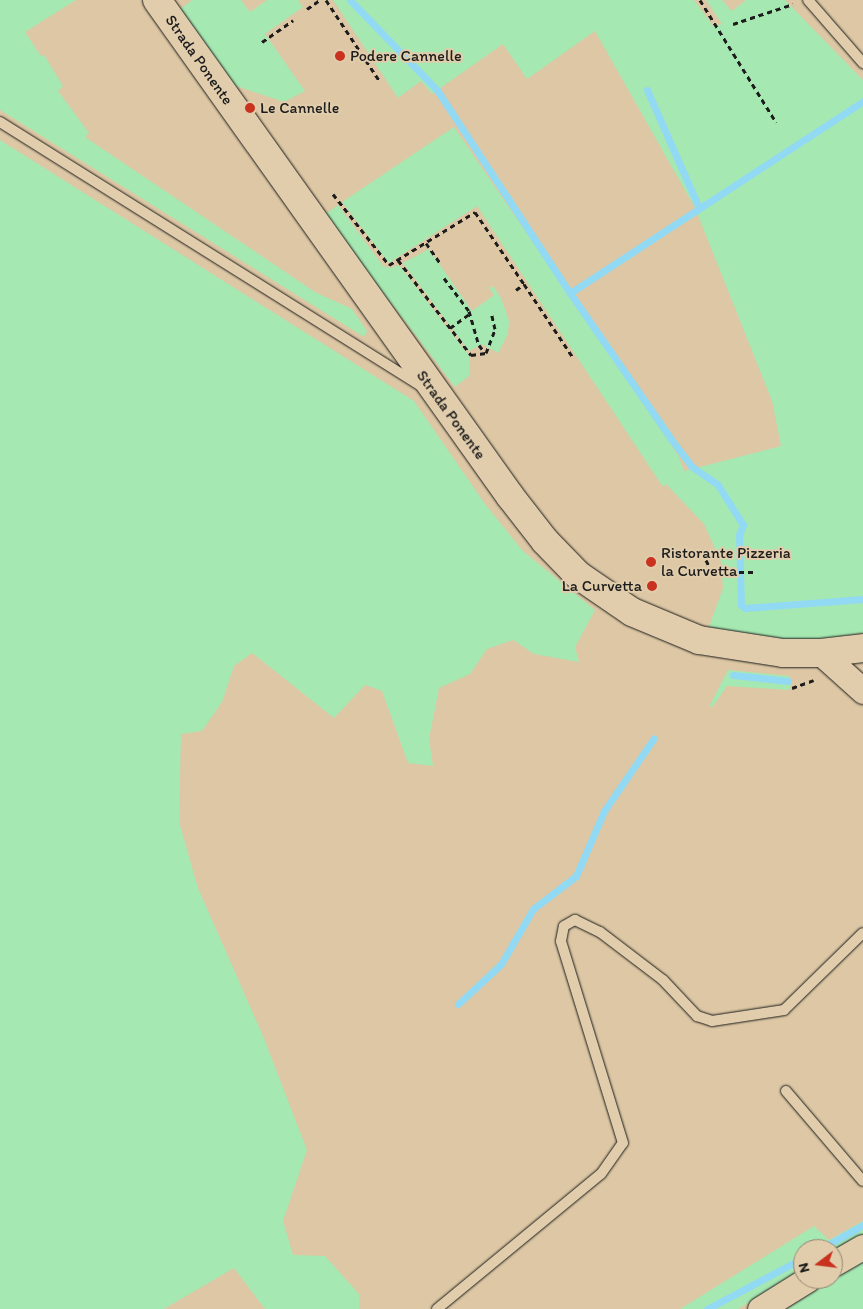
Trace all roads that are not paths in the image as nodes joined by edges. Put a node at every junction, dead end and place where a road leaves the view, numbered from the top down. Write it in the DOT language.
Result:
graph roads {
  1 [pos="157,0"];
  2 [pos="803,1"];
  3 [pos="863,63"];
  4 [pos="0,122"];
  5 [pos="440,398"];
  6 [pos="863,648"];
  7 [pos="819,666"];
  8 [pos="863,691"];
  9 [pos="863,934"];
  10 [pos="786,1091"];
  11 [pos="863,1181"];
  12 [pos="863,1247"];
  13 [pos="843,1258"];
  14 [pos="793,1288"];
  15 [pos="437,1309"];
  16 [pos="760,1309"];
  1 -- 5 [label="main road, Strada Ponente"];
  2 -- 3 [label="lane"];
  4 -- 5 [label="lane"];
  5 -- 7 [label="main road, Strada Ponente"];
  6 -- 7 [label="main road, Strada Ponente"];
  7 -- 8 [label="street"];
  9 -- 15 [label="lane"];
  10 -- 11 [label="lane"];
  12 -- 13 [label="street"];
  14 -- 16 [label="street"];
}
